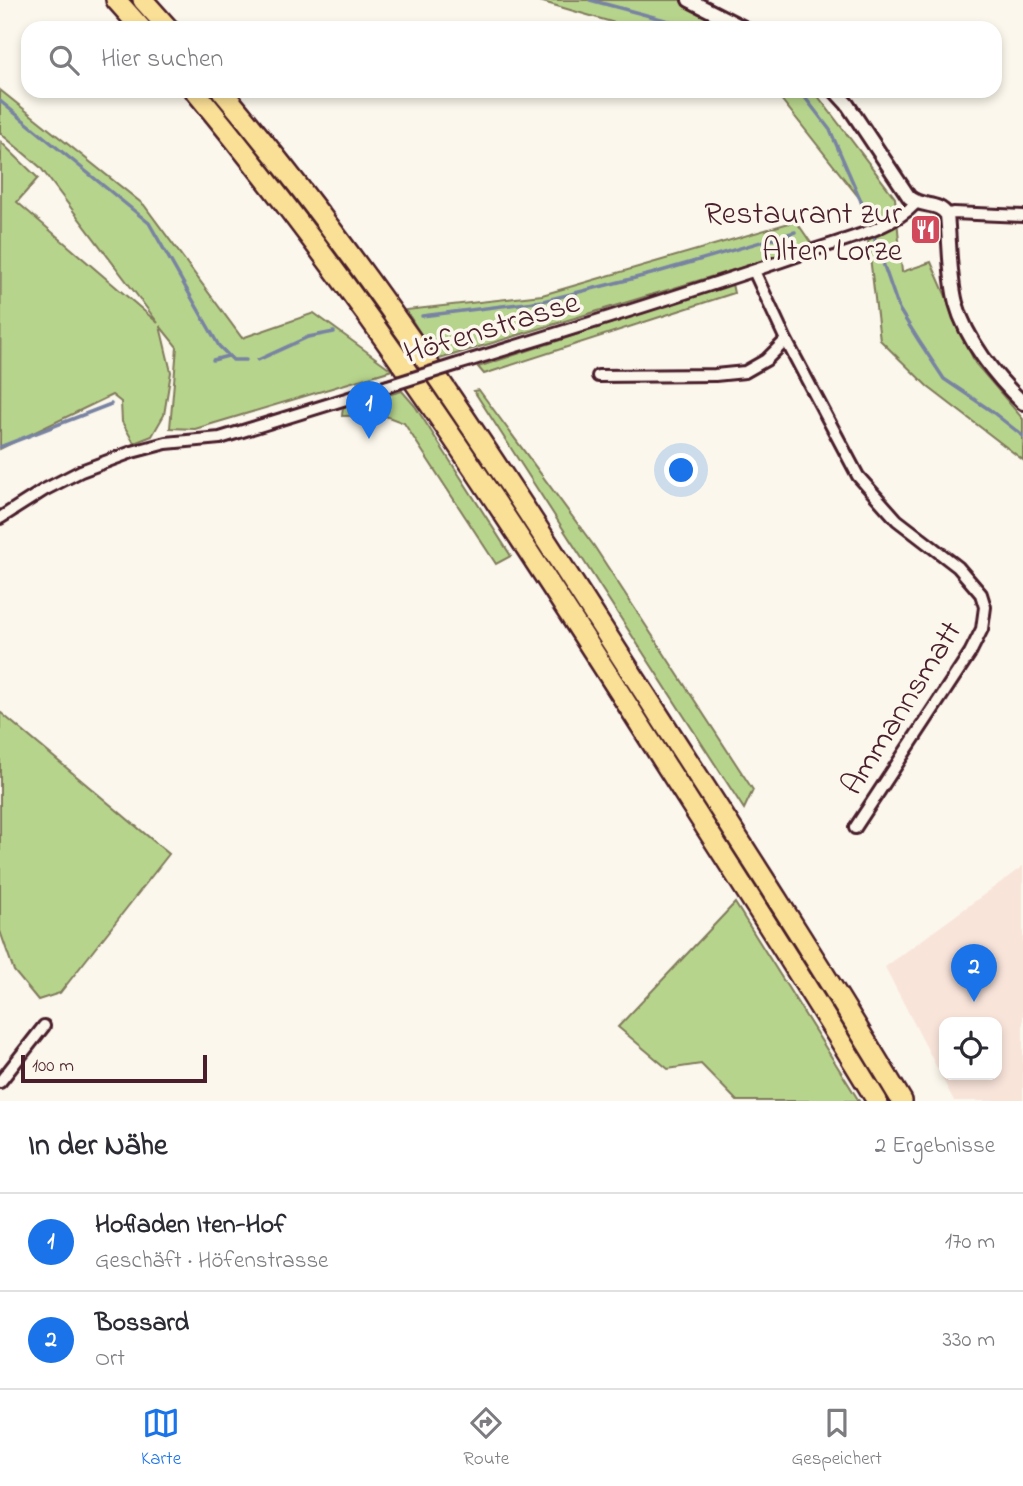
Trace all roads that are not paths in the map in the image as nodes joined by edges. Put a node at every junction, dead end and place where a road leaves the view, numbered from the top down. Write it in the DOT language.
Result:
graph roads {
  1 [pos="116,0"];
  2 [pos="143,0"];
  3 [pos="689,0"];
  4 [pos="135,21"];
  5 [pos="162,21"];
  6 [pos="730,21"];
  7 [pos="201,98"];
  8 [pos="228,98"];
  9 [pos="841,98"];
  10 [pos="916,203"];
  11 [pos="947,215"];
  12 [pos="1023,216"];
  13 [pos="754,271"];
  14 [pos="786,340"];
  15 [pos="598,376"];
  16 [pos="1023,403"];
  17 [pos="0,517"];
  18 [pos="855,828"];
  19 [pos="44,1026"];
  20 [pos="5,1066"];
  21 [pos="0,1082"];
  22 [pos="877,1101"];
  23 [pos="902,1101"];
  1 -- 4 [label="highway"];
  2 -- 5 [label="highway"];
  3 -- 6 [label="street"];
  7 -- 22 [label="highway"];
  8 -- 23 [label="highway"];
  9 -- 10 [label="street"];
  10 -- 11 [label="street"];
  10 -- 13 [label="street, Höfenstrasse"];
  11 -- 12 [label="street"];
  11 -- 16 [label="street"];
  13 -- 14 [label="street, Ammannsmatt"];
  13 -- 17 [label="street, Höfenstrasse, bridge"];
  14 -- 15 [label="street"];
  14 -- 18 [label="street, Ammannsmatt"];
  19 -- 20 [label="street"];
  20 -- 21 [label="street"];
}
